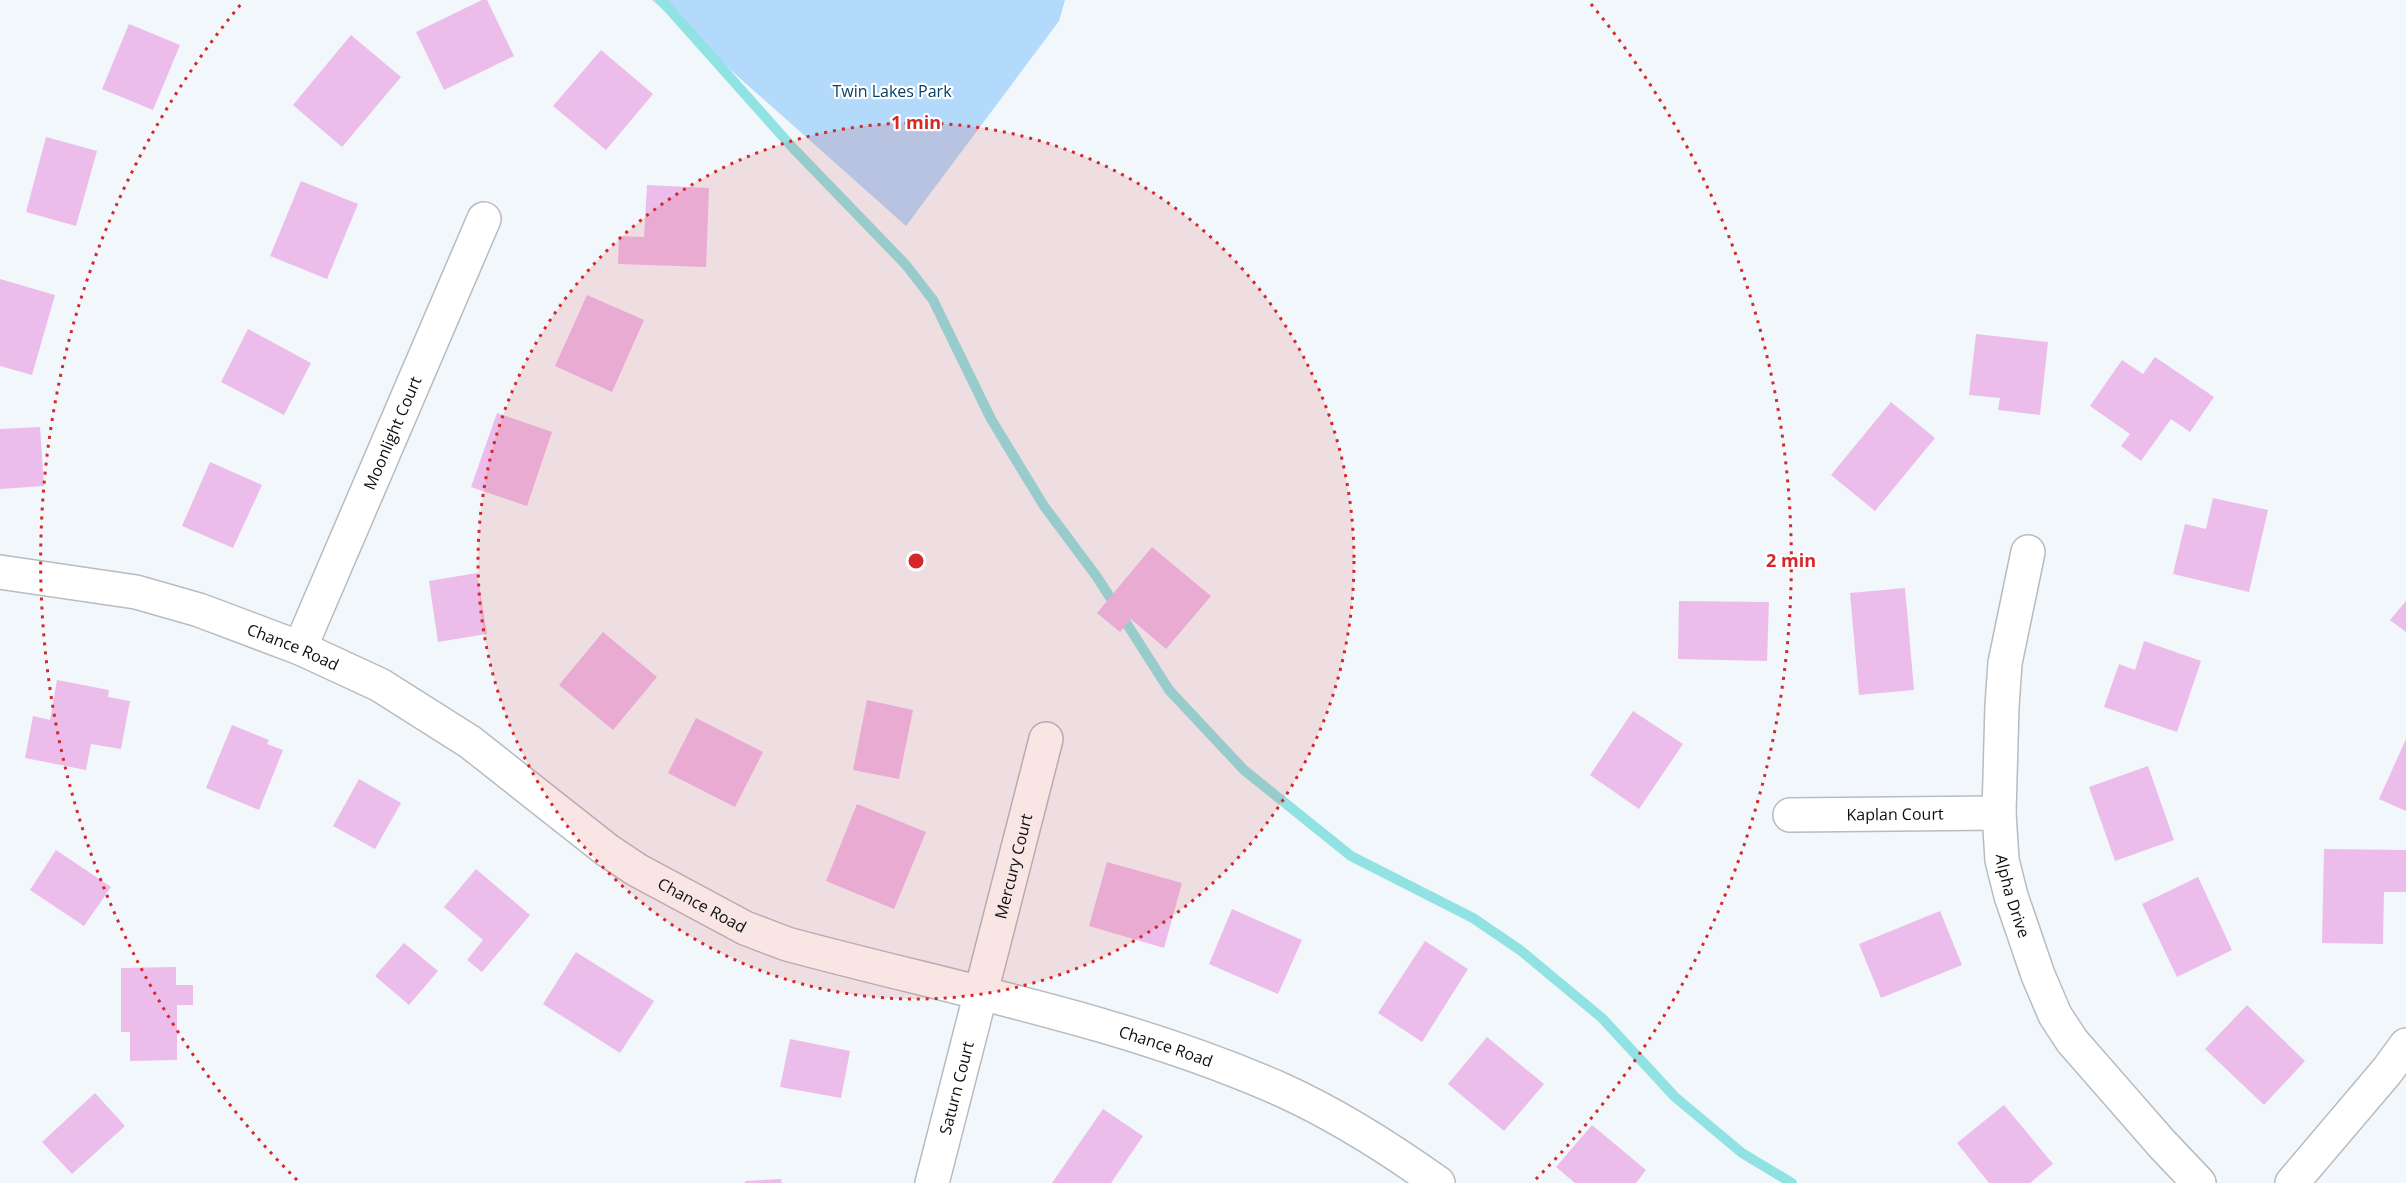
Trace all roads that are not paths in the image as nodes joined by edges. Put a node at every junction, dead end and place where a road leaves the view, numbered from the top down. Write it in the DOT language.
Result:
graph roads {
  1 [pos="484,219"];
  2 [pos="2028,552"];
  3 [pos="0,572"];
  4 [pos="300,648"];
  5 [pos="1046,739"];
  6 [pos="1999,813"];
  7 [pos="1790,815"];
  8 [pos="981,993"];
  9 [pos="2406,1045"];
  10 [pos="932,1183"];
  11 [pos="1437,1183"];
  12 [pos="2199,1183"];
  13 [pos="2292,1183"];
  1 -- 4 [label="street, Moonlight Court"];
  2 -- 6 [label="street, Alpha Drive"];
  3 -- 4 [label="street, Chance Road"];
  4 -- 8 [label="street, Chance Road"];
  5 -- 8 [label="street, Mercury Court"];
  6 -- 7 [label="street, Kaplan Court"];
  6 -- 12 [label="street, Alpha Drive"];
  8 -- 10 [label="street, Saturn Court"];
  8 -- 11 [label="street, Chance Road"];
  9 -- 13 [label="street"];
}
